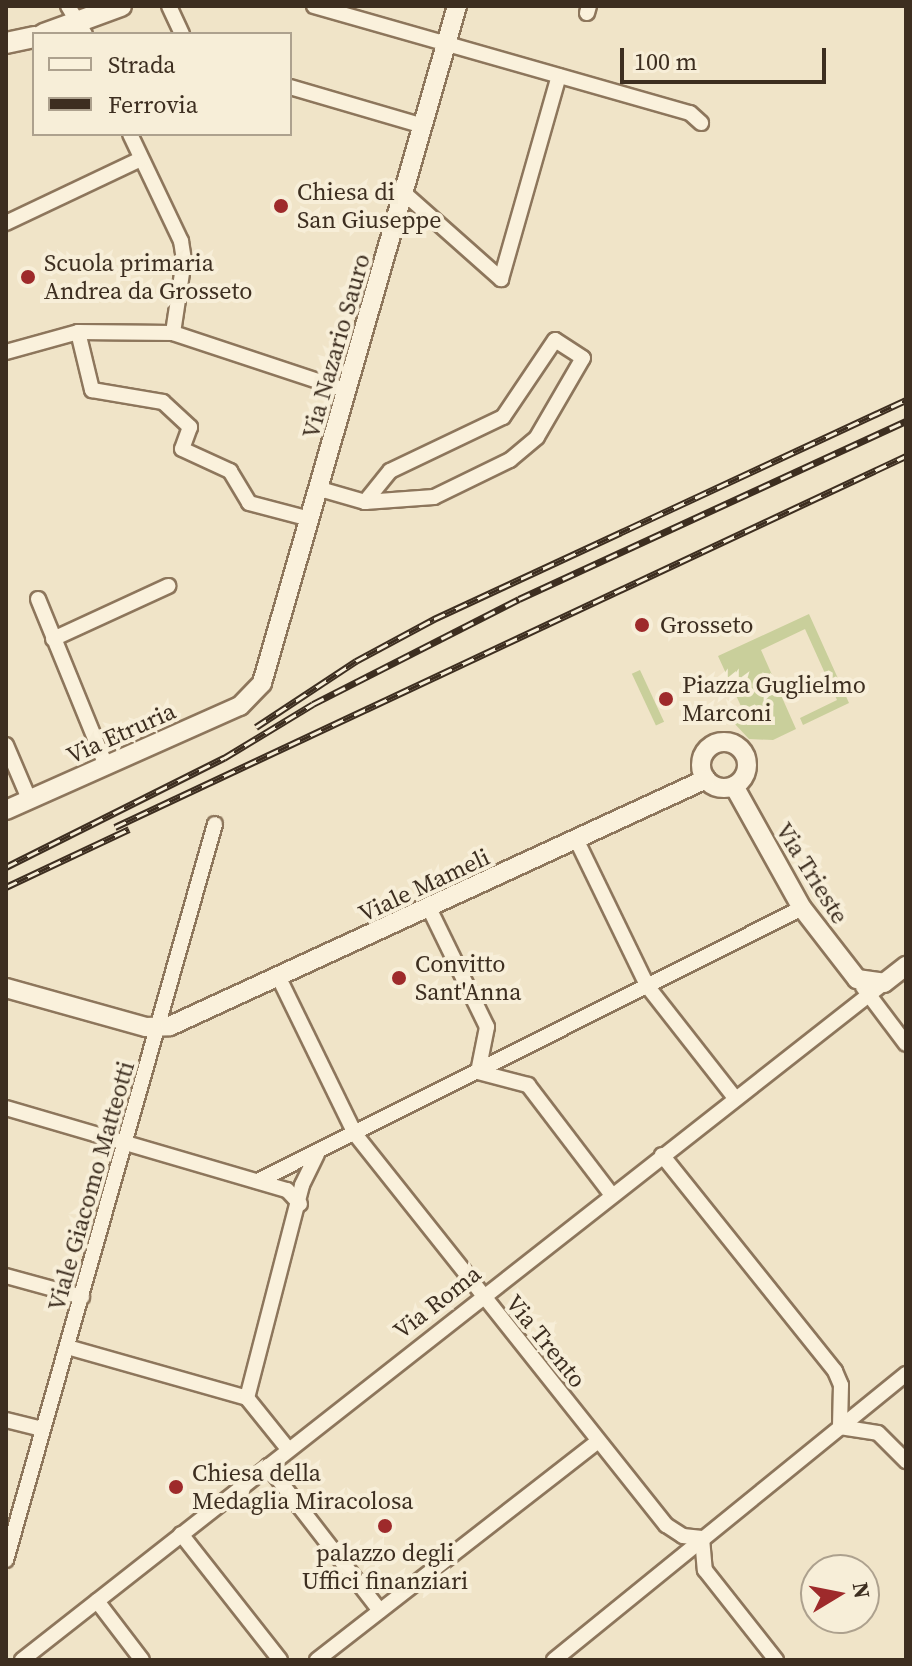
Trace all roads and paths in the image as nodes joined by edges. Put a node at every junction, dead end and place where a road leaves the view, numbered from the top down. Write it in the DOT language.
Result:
graph roads {
  1 [pos="121,6"];
  2 [pos="169,6"];
  3 [pos="314,6"];
  4 [pos="457,6"];
  5 [pos="78,21"];
  6 [pos="49,32"];
  7 [pos="181,32"];
  8 [pos="32,37"];
  9 [pos="6,43"];
  10 [pos="446,44"];
  11 [pos="559,76"];
  12 [pos="292,88"];
  13 [pos="701,123"];
  14 [pos="423,126"];
  15 [pos="131,136"];
  16 [pos="141,159"];
  17 [pos="404,193"];
  18 [pos="6,223"];
  19 [pos="78,332"];
  20 [pos="173,333"];
  21 [pos="6,352"];
  22 [pos="348,391"];
  23 [pos="320,489"];
  24 [pos="365,502"];
  25 [pos="310,519"];
  26 [pos="168,586"];
  27 [pos="38,599"];
  28 [pos="53,639"];
  29 [pos="253,696"];
  30 [pos="6,745"];
  31 [pos="106,766"];
  32 [pos="706,779"];
  33 [pos="734,786"];
  34 [pos="29,799"];
  35 [pos="6,810"];
  36 [pos="215,824"];
  37 [pos="578,843"];
  38 [pos="802,908"];
  39 [pos="430,910"];
  40 [pos="906,966"];
  41 [pos="279,978"];
  42 [pos="869,985"];
  43 [pos="648,987"];
  44 [pos="6,988"];
  45 [pos="161,1028"];
  46 [pos="906,1044"];
  47 [pos="478,1072"];
  48 [pos="735,1098"];
  49 [pos="6,1108"];
  50 [pos="355,1134"];
  51 [pos="128,1144"];
  52 [pos="317,1154"];
  53 [pos="662,1155"];
  54 [pos="258,1181"];
  55 [pos="611,1194"];
  56 [pos="300,1204"];
  57 [pos="6,1276"];
  58 [pos="481,1295"];
  59 [pos="82,1297"];
  60 [pos="67,1347"];
  61 [pos="906,1374"];
  62 [pos="247,1398"];
  63 [pos="6,1420"];
  64 [pos="840,1427"];
  65 [pos="42,1429"];
  66 [pos="598,1441"];
  67 [pos="288,1449"];
  68 [pos="906,1461"];
  69 [pos="268,1466"];
  70 [pos="181,1534"];
  71 [pos="702,1538"];
  72 [pos="6,1560"];
  73 [pos="97,1601"];
  74 [pos="380,1611"];
  75 [pos="22,1660"];
  76 [pos="142,1660"];
  77 [pos="280,1660"];
  78 [pos="317,1660"];
  79 [pos="554,1660"];
  80 [pos="776,1660"];
  1 -- 5 [label="main road"];
  2 -- 7 [label="street"];
  3 -- 10 [label="street"];
  4 -- 10 [label="street, Via Nazario Sauro"];
  5 -- 6 [label="main road"];
  8 -- 9 [label="main road"];
  10 -- 11 [label="street"];
  10 -- 14 [label="street, Via Nazario Sauro"];
  11 -- 13 [label="street"];
  11 -- 17 [label="street"];
  12 -- 14 [label="street"];
  14 -- 17 [label="street, Via Nazario Sauro"];
  15 -- 16 [label="street"];
  16 -- 18 [label="street"];
  16 -- 20 [label="street"];
  17 -- 22 [label="street, Via Nazario Sauro"];
  19 -- 20 [label="street"];
  19 -- 21 [label="street"];
  19 -- 25 [label="street"];
  20 -- 22 [label="street"];
  22 -- 23 [label="street, Via Nazario Sauro"];
  23 -- 24 [label="street"];
  23 -- 25 [label="street, Via Nazario Sauro"];
  24 -- 24 [label="street"];
  25 -- 29 [label="street, Via Nazario Sauro"];
  26 -- 28 [label="street"];
  27 -- 28 [label="street"];
  28 -- 31 [label="street"];
  29 -- 31 [label="street, Via Etruria"];
  30 -- 34 [label="street"];
  31 -- 34 [label="street, Via Etruria"];
  32 -- 33 [label="street"];
  32 -- 33 [label="street"];
  32 -- 37 [label="street, Viale Mameli"];
  33 -- 38 [label="street, Via Trieste"];
  34 -- 35 [label="street, Via Etruria"];
  36 -- 45 [label="street, Viale Giacomo Matteotti"];
  37 -- 39 [label="street, Viale Mameli"];
  37 -- 43 [label="street"];
  38 -- 42 [label="street, Via Trieste"];
  38 -- 43 [label="street"];
  39 -- 41 [label="street, Viale Mameli"];
  39 -- 47 [label="street"];
  40 -- 42 [label="street"];
  41 -- 45 [label="street, Viale Mameli"];
  41 -- 50 [label="street, Via Trento"];
  42 -- 46 [label="street, Via Trieste"];
  42 -- 48 [label="street, Via Roma"];
  43 -- 47 [label="street"];
  43 -- 48 [label="street"];
  44 -- 45 [label="street"];
  45 -- 51 [label="street, Viale Giacomo Matteotti"];
  47 -- 50 [label="street"];
  47 -- 55 [label="street"];
  48 -- 53 [label="street, Via Roma"];
  49 -- 51 [label="street"];
  50 -- 52 [label="street"];
  50 -- 58 [label="street, Via Trento"];
  51 -- 54 [label="street"];
  51 -- 59 [label="street, Viale Giacomo Matteotti"];
  52 -- 54 [label="street"];
  52 -- 56 [label="street"];
  53 -- 55 [label="street, Via Roma"];
  53 -- 64 [label="street"];
  54 -- 56 [label="street"];
  55 -- 58 [label="street, Via Roma"];
  56 -- 62 [label="street"];
  57 -- 59 [label="street"];
  58 -- 66 [label="street, Via Trento"];
  58 -- 67 [label="street, Via Roma"];
  59 -- 60 [label="street, Viale Giacomo Matteotti"];
  60 -- 62 [label="street"];
  60 -- 65 [label="street, Viale Giacomo Matteotti"];
  61 -- 64 [label="street"];
  62 -- 67 [label="street"];
  63 -- 65 [label="street"];
  64 -- 68 [label="street"];
  64 -- 71 [label="street"];
  65 -- 72 [label="street, Viale Giacomo Matteotti"];
  66 -- 71 [label="street, Via Trento"];
  66 -- 74 [label="street"];
  67 -- 69 [label="street, Via Roma"];
  69 -- 70 [label="street, Via Roma"];
  69 -- 74 [label="street"];
  70 -- 73 [label="street, Via Roma"];
  70 -- 77 [label="street"];
  71 -- 79 [label="street"];
  71 -- 80 [label="street"];
  73 -- 75 [label="street, Via Roma"];
  73 -- 76 [label="street"];
  74 -- 78 [label="street"];
}
